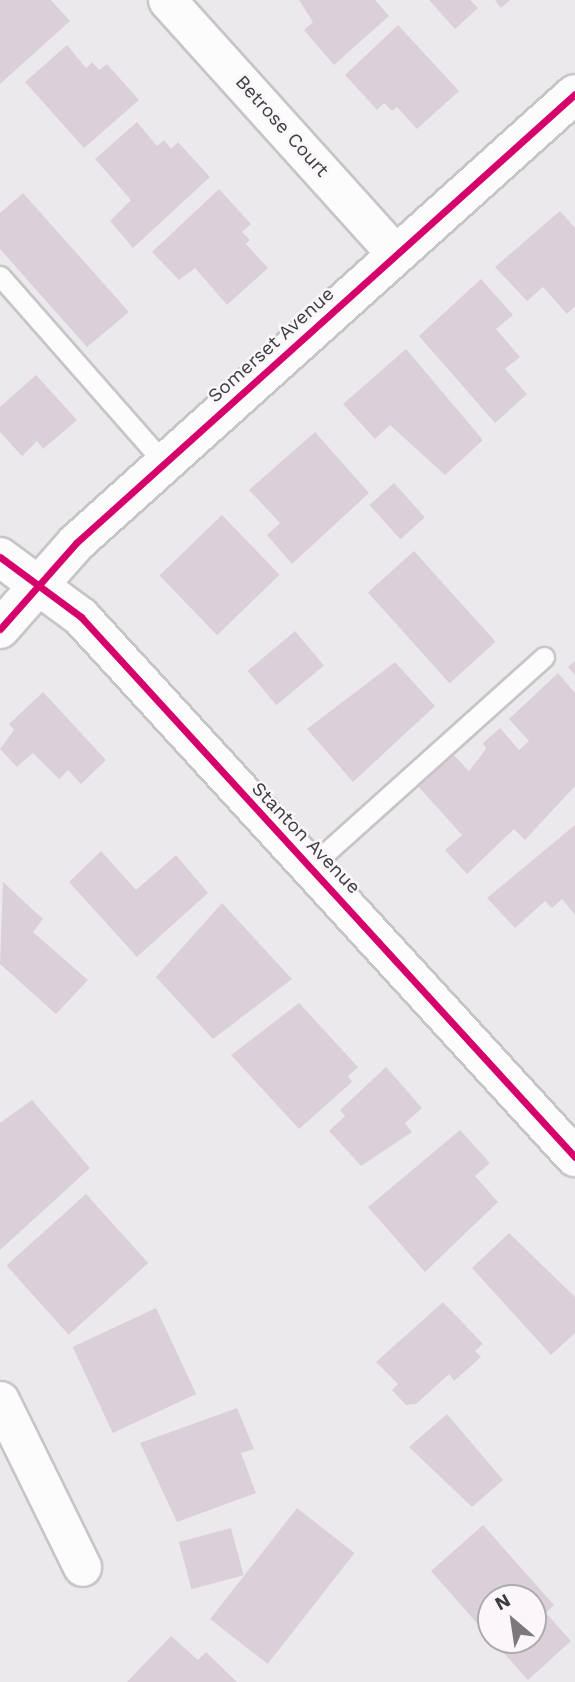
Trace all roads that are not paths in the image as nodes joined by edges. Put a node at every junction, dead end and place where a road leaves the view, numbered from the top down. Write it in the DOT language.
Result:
graph roads {
  1 [pos="167,0"];
  2 [pos="575,94"];
  3 [pos="396,254"];
  4 [pos="0,276"];
  5 [pos="164,463"];
  6 [pos="0,557"];
  7 [pos="37,582"];
  8 [pos="0,629"];
  9 [pos="544,657"];
  10 [pos="311,866"];
  11 [pos="575,1157"];
  12 [pos="0,1400"];
  13 [pos="82,1567"];
  1 -- 3 [label="street, Betrose Court"];
  2 -- 3 [label="street, Somerset Avenue"];
  3 -- 5 [label="street, Somerset Avenue"];
  4 -- 5 [label="lane"];
  5 -- 7 [label="street, Somerset Avenue"];
  6 -- 7 [label="street, Stanton Avenue"];
  7 -- 8 [label="street, Somerset Avenue"];
  7 -- 10 [label="street, Stanton Avenue"];
  9 -- 10 [label="lane"];
  10 -- 11 [label="street, Stanton Avenue"];
  12 -- 13 [label="street"];
}
